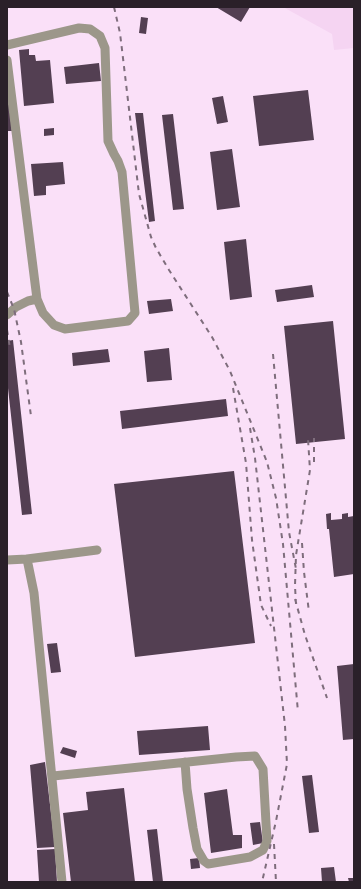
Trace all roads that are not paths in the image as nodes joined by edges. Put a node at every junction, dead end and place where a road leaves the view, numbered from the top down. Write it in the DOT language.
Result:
graph roads {
  1 [pos="7,45"];
  2 [pos="7,60"];
  3 [pos="37,299"];
  4 [pos="7,315"];
  5 [pos="97,550"];
  6 [pos="27,559"];
  7 [pos="7,560"];
  8 [pos="185,762"];
  9 [pos="53,776"];
  10 [pos="62,882"];
  1 -- 3 [label="street"];
  2 -- 3 [label="street"];
  3 -- 4 [label="street"];
  5 -- 6 [label="street"];
  6 -- 7 [label="street"];
  6 -- 9 [label="street"];
  8 -- 8 [label="street"];
  8 -- 9 [label="street"];
  9 -- 10 [label="street"];
}
